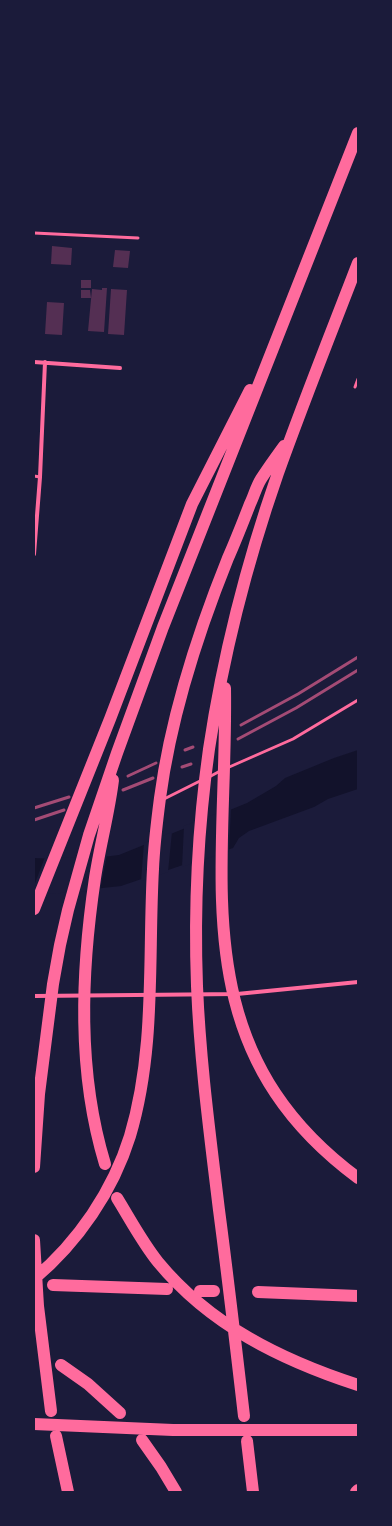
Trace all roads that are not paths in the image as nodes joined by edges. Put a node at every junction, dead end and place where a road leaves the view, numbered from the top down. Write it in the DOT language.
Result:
graph roads {
  1 [pos="358,133"];
  2 [pos="34,234"];
  3 [pos="138,238"];
  4 [pos="358,263"];
  5 [pos="277,337"];
  6 [pos="34,362"];
  7 [pos="45,362"];
  8 [pos="120,368"];
  9 [pos="358,379"];
  10 [pos="355,387"];
  11 [pos="296,428"];
  12 [pos="34,476"];
  13 [pos="40,477"];
  14 [pos="34,554"];
  15 [pos="225,664"];
  16 [pos="358,700"];
  17 [pos="117,753"];
  18 [pos="157,802"];
  19 [pos="34,910"];
  20 [pos="358,982"];
  21 [pos="34,996"];
  22 [pos="105,1164"];
  23 [pos="34,1167"];
  24 [pos="358,1178"];
  25 [pos="118,1198"];
  26 [pos="34,1240"];
  27 [pos="34,1279"];
  28 [pos="53,1285"];
  29 [pos="167,1289"];
  30 [pos="200,1291"];
  31 [pos="214,1291"];
  32 [pos="258,1292"];
  33 [pos="358,1296"];
  34 [pos="61,1365"];
  35 [pos="358,1385"];
  36 [pos="51,1407"];
  37 [pos="120,1413"];
  38 [pos="244,1416"];
  39 [pos="34,1424"];
  40 [pos="358,1430"];
  41 [pos="56,1436"];
  42 [pos="142,1440"];
  43 [pos="247,1441"];
  44 [pos="68,1492"];
  45 [pos="176,1492"];
  46 [pos="253,1492"];
  1 -- 5 [label="highway"];
  2 -- 3 [label="lane"];
  4 -- 11 [label="highway"];
  5 -- 17 [label="highway"];
  5 -- 19 [label="highway"];
  6 -- 7 [label="street"];
  7 -- 8 [label="street"];
  7 -- 13 [label="street"];
  9 -- 10 [label="lane"];
  11 -- 15 [label="highway"];
  11 -- 27 [label="highway"];
  12 -- 13 [label="lane"];
  13 -- 14 [label="street"];
  15 -- 24 [label="highway"];
  15 -- 38 [label="highway"];
  16 -- 18 [label="lane"];
  17 -- 22 [label="highway"];
  17 -- 23 [label="highway"];
  20 -- 21 [label="street"];
  25 -- 35 [label="highway"];
  26 -- 36 [label="highway"];
  28 -- 29 [label="highway"];
  30 -- 31 [label="highway"];
  32 -- 33 [label="highway"];
  34 -- 37 [label="highway"];
  39 -- 40 [label="highway"];
  41 -- 44 [label="highway"];
  42 -- 45 [label="highway"];
  43 -- 46 [label="highway"];
}
